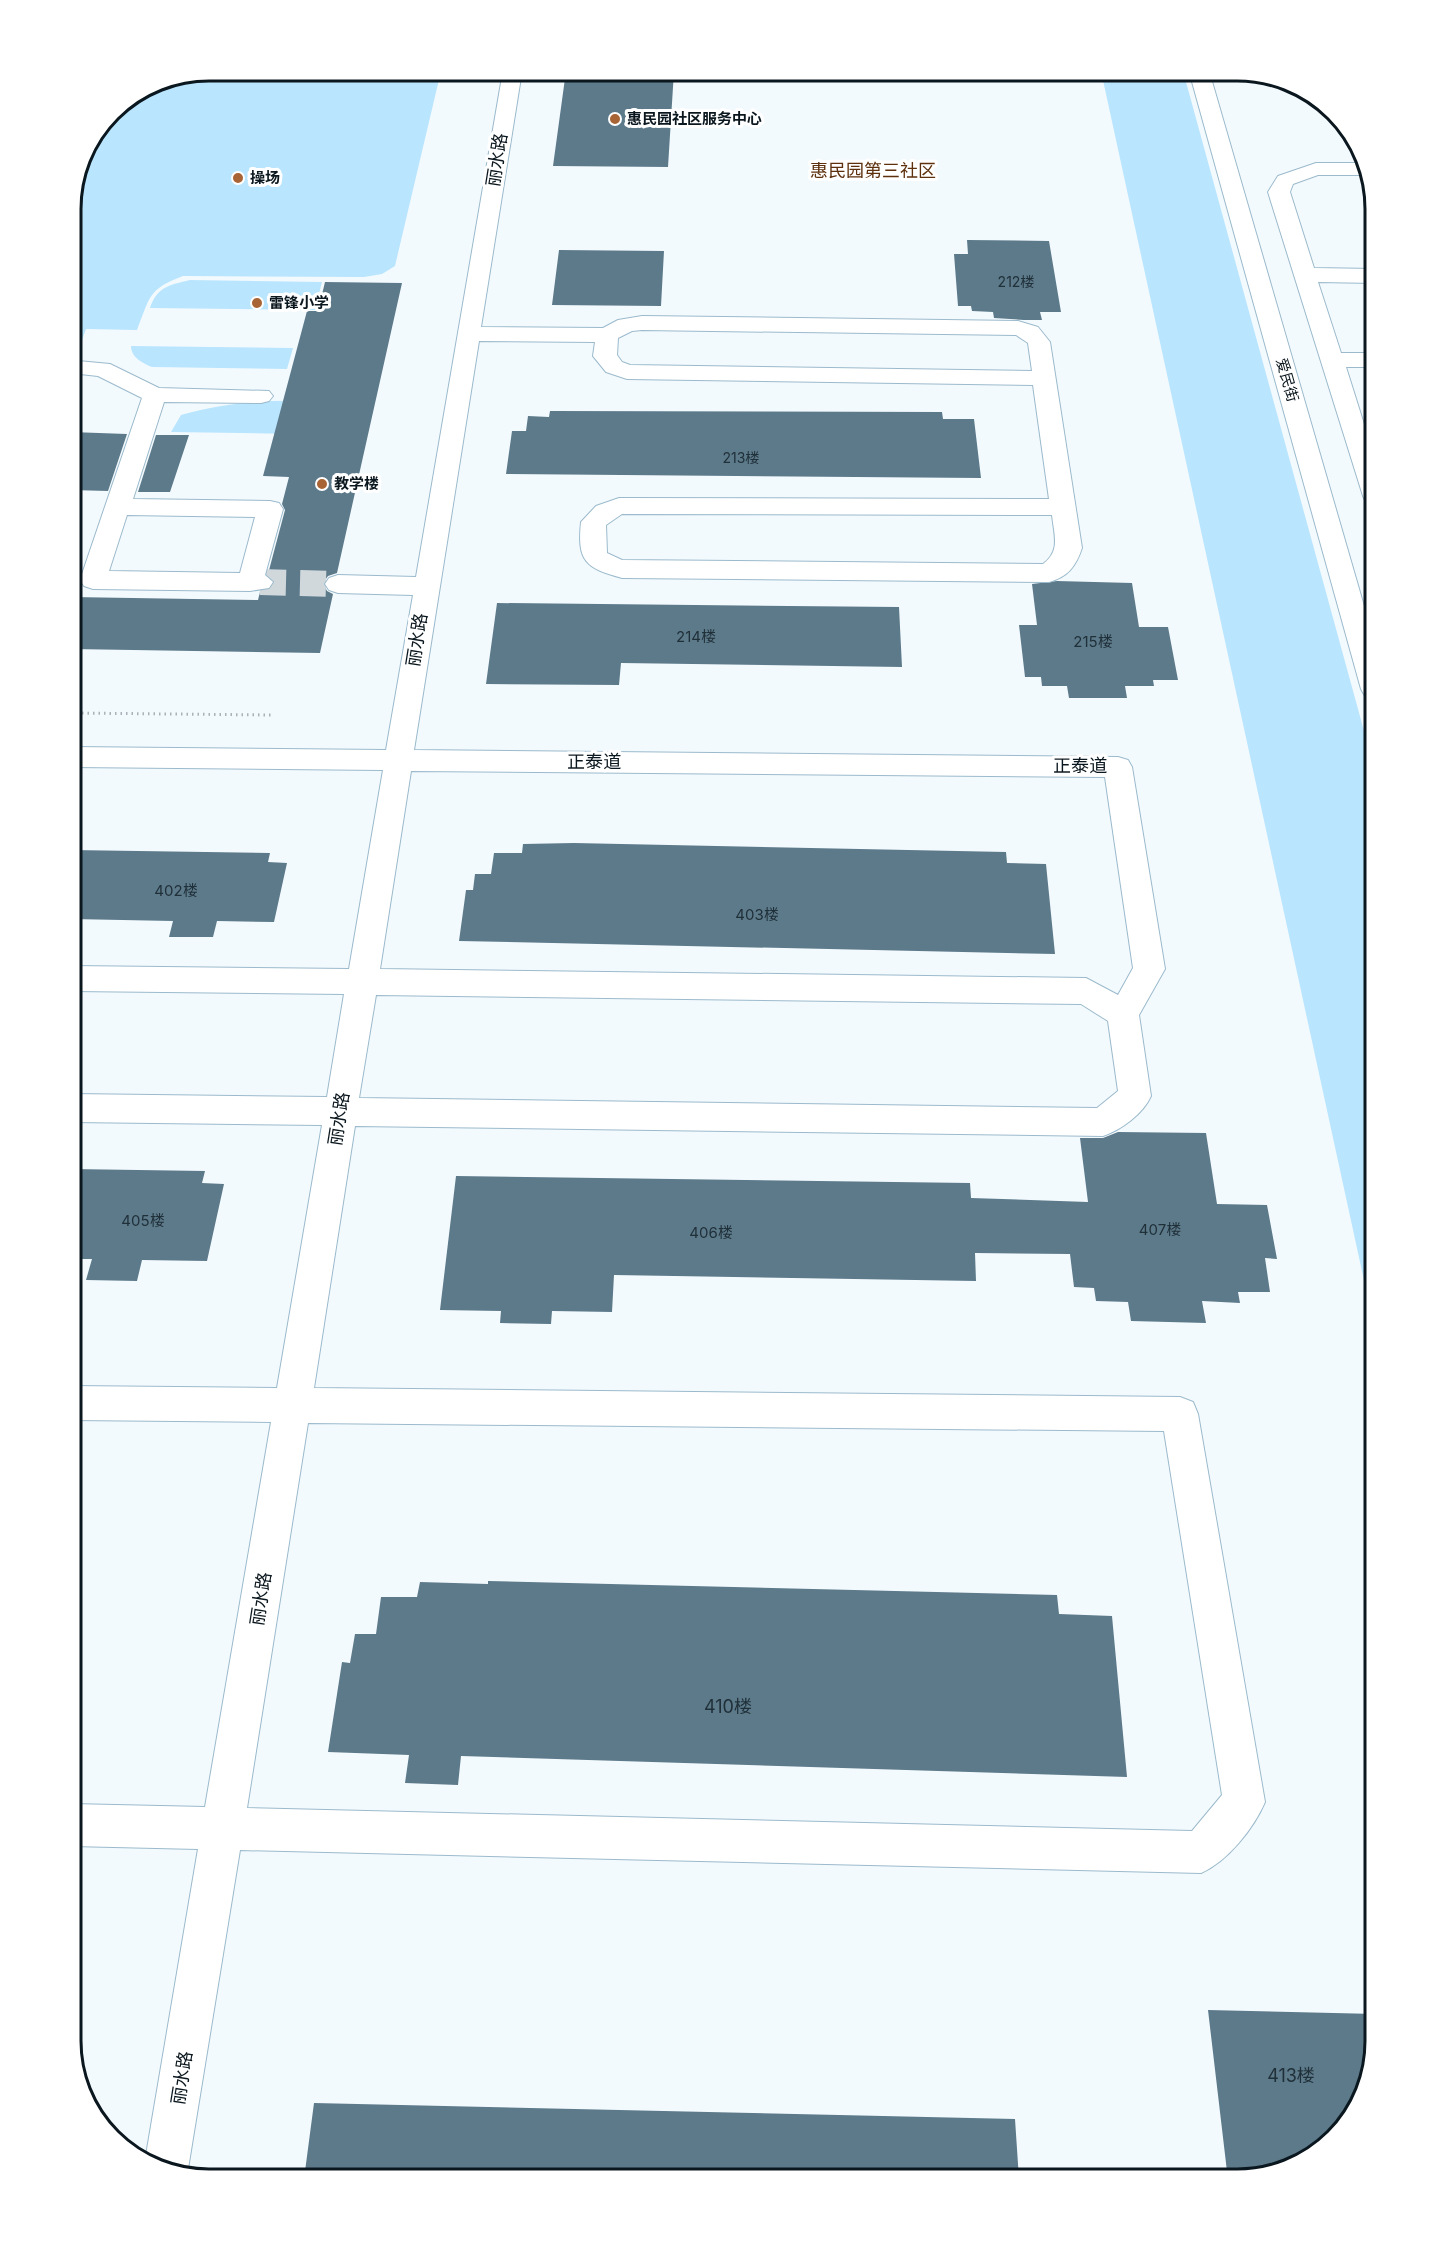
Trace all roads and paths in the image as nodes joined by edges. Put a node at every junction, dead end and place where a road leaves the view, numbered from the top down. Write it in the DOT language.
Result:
graph roads {
  1 [pos="510,81"];
  2 [pos="1203,81"];
  3 [pos="1358,169"];
  4 [pos="1305,275"];
  5 [pos="1365,276"];
  6 [pos="1295,322"];
  7 [pos="468,334"];
  8 [pos="607,335"];
  9 [pos="1331,360"];
  10 [pos="1365,360"];
  11 [pos="81,368"];
  12 [pos="1042,378"];
  13 [pos="156,395"];
  14 [pos="261,396"];
  15 [pos="1365,462"];
  16 [pos="118,507"];
  17 [pos="1062,507"];
  18 [pos="338,584"];
  19 [pos="426,586"];
  20 [pos="1365,639"];
  21 [pos="81,757"];
  22 [pos="398,761"];
  23 [pos="81,978"];
  24 [pos="362,982"];
  25 [pos="1123,1014"];
  26 [pos="81,1108"];
  27 [pos="340,1112"];
  28 [pos="81,1403"];
  29 [pos="292,1406"];
  30 [pos="81,1825"];
  31 [pos="223,1830"];
  32 [pos="168,2162"];
  1 -- 7 [label="street, 丽水路"];
  2 -- 6 [label="street, 爱民街"];
  3 -- 4 [label="street"];
  4 -- 5 [label="street"];
  4 -- 6 [label="street"];
  6 -- 9 [label="street"];
  6 -- 20 [label="street, 爱民街"];
  7 -- 8 [label="street"];
  7 -- 19 [label="street, 丽水路"];
  8 -- 12 [label="street"];
  8 -- 12 [label="street"];
  9 -- 10 [label="street"];
  9 -- 15 [label="street"];
  11 -- 13 [label="street"];
  12 -- 17 [label="street"];
  13 -- 14 [label="street"];
  13 -- 16 [label="street"];
  16 -- 16 [label="street"];
  17 -- 17 [label="street"];
  18 -- 19 [label="street"];
  19 -- 22 [label="street, 丽水路"];
  21 -- 22 [label="street, 正泰道"];
  22 -- 24 [label="street, 丽水路"];
  22 -- 25 [label="street, 正泰道"];
  23 -- 24 [label="street"];
  24 -- 25 [label="street"];
  24 -- 27 [label="street, 丽水路"];
  25 -- 27 [label="street"];
  26 -- 27 [label="street"];
  27 -- 29 [label="street, 丽水路"];
  28 -- 29 [label="street"];
  29 -- 31 [label="street, 丽水路"];
  29 -- 31 [label="street"];
  30 -- 31 [label="street"];
  31 -- 32 [label="street, 丽水路"];
}
